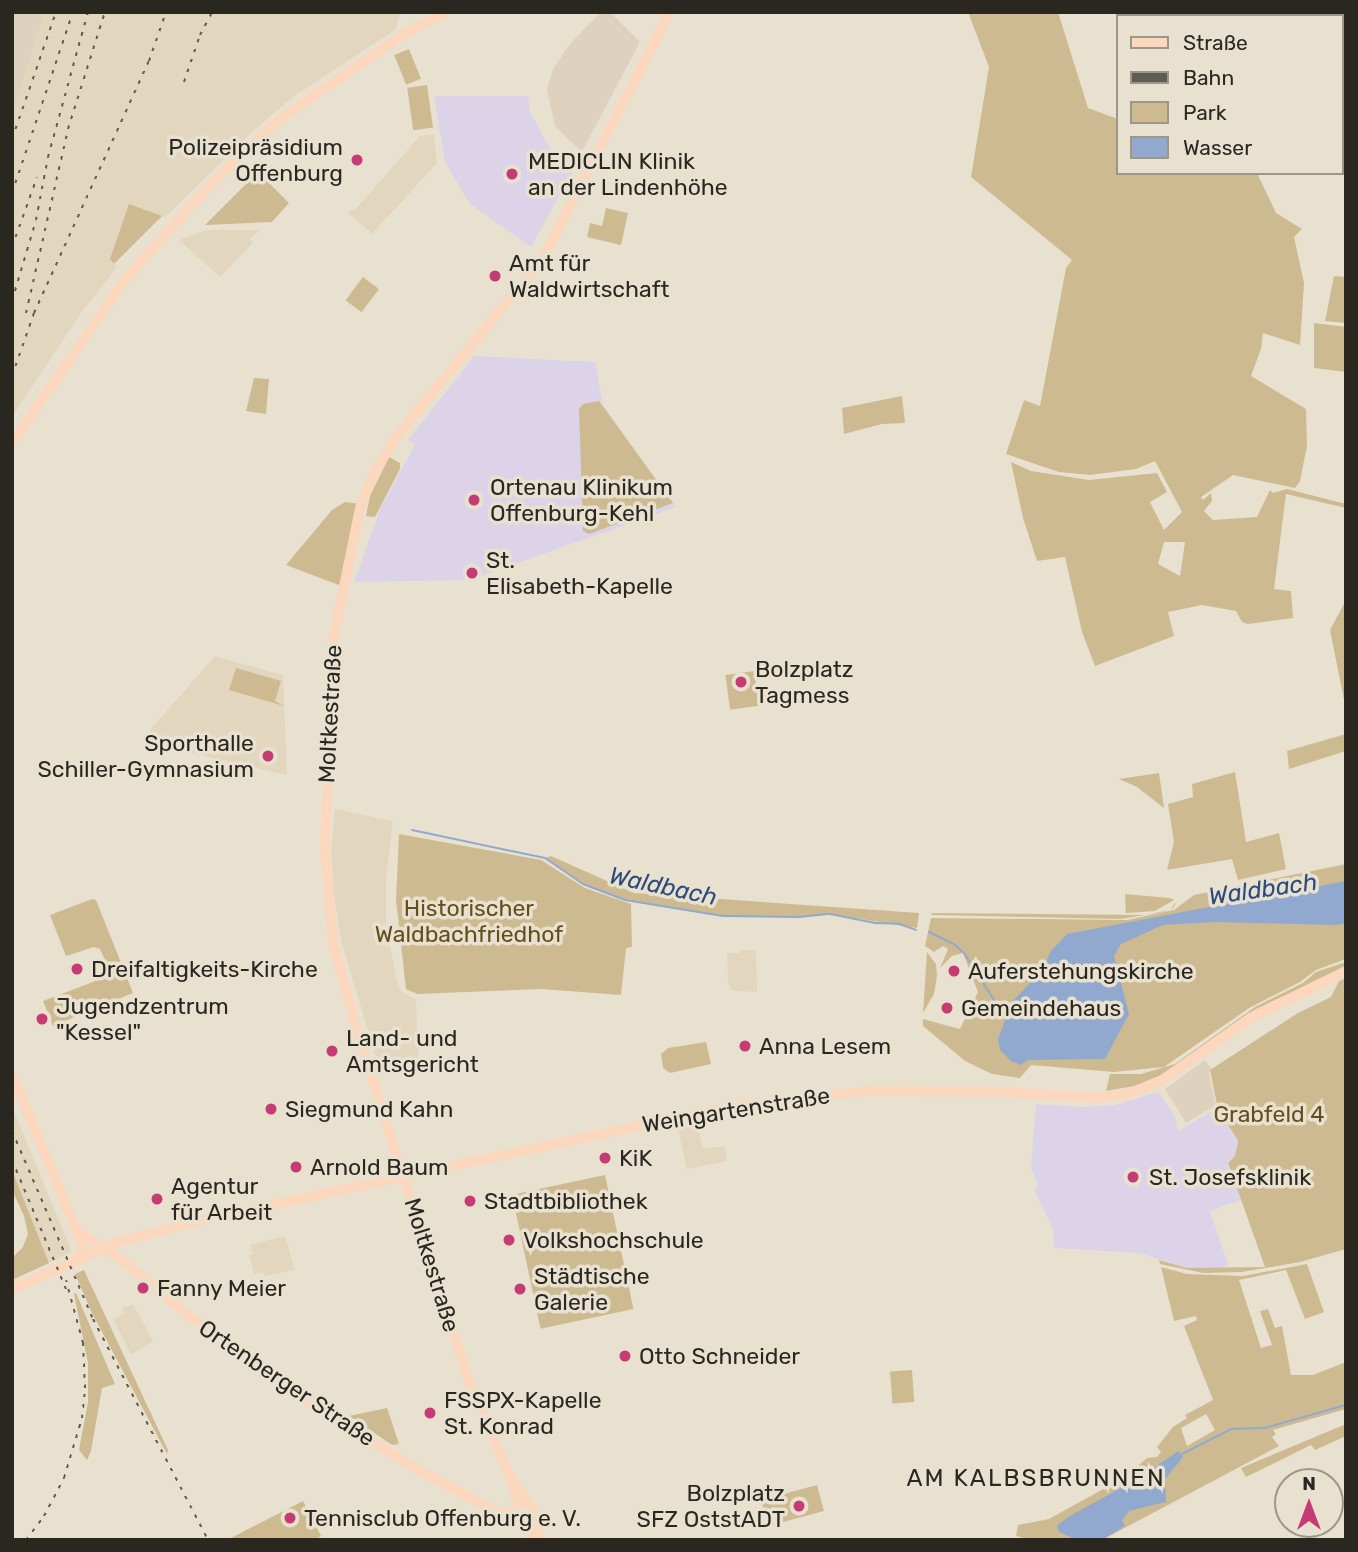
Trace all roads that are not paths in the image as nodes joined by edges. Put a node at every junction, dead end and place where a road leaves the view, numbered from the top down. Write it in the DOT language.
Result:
graph roads {
  1 [pos="447,12"];
  2 [pos="670,12"];
  3 [pos="12,443"];
  4 [pos="1346,971"];
  5 [pos="12,1075"];
  6 [pos="406,1178"];
  7 [pos="77,1231"];
  8 [pos="106,1248"];
  9 [pos="80,1261"];
  10 [pos="12,1289"];
  11 [pos="517,1508"];
  12 [pos="532,1519"];
  13 [pos="522,1525"];
  14 [pos="540,1540"];
  1 -- 3 [label="street"];
  2 -- 6 [label="street, Moltkestraße"];
  4 -- 6 [label="street, Weingartenstraße"];
  5 -- 7 [label="street"];
  6 -- 8 [label="street, Weingartenstraße"];
  6 -- 11 [label="street, Moltkestraße"];
  7 -- 8 [label="street, Ortenberger Straße"];
  7 -- 9 [label="street"];
  8 -- 9 [label="street, Weingartenstraße"];
  8 -- 11 [label="street, Ortenberger Straße"];
  9 -- 10 [label="street, Weingartenstraße"];
  11 -- 12 [label="street, Moltkestraße"];
  11 -- 13 [label="street"];
  12 -- 13 [label="street"];
  12 -- 14 [label="street"];
  13 -- 14 [label="street"];
}
